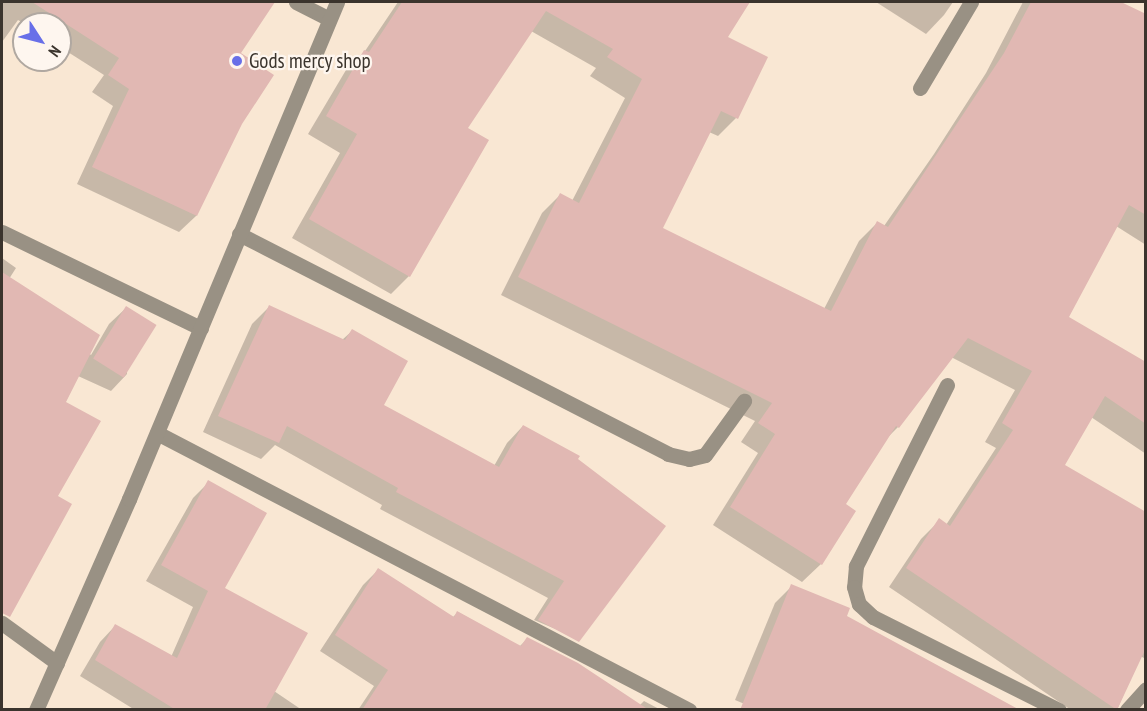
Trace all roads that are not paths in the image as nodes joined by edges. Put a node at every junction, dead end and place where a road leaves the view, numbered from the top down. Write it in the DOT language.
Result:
graph roads {
  1 [pos="296,2"];
  2 [pos="337,2"];
  3 [pos="971,2"];
  4 [pos="329,19"];
  5 [pos="920,88"];
  6 [pos="2,232"];
  7 [pos="240,234"];
  8 [pos="201,328"];
  9 [pos="947,385"];
  10 [pos="744,401"];
  11 [pos="157,433"];
  12 [pos="2,623"];
  13 [pos="57,663"];
  14 [pos="1146,689"];
  15 [pos="36,710"];
  16 [pos="689,710"];
  17 [pos="1059,710"];
  18 [pos="1127,710"];
  1 -- 4 [label="street"];
  2 -- 4 [label="street"];
  3 -- 5 [label="street"];
  4 -- 7 [label="street"];
  6 -- 8 [label="street"];
  7 -- 8 [label="street"];
  7 -- 10 [label="street"];
  8 -- 11 [label="street"];
  9 -- 17 [label="street"];
  11 -- 13 [label="street"];
  11 -- 16 [label="street"];
  12 -- 13 [label="street"];
  13 -- 15 [label="street"];
  14 -- 18 [label="street"];
}
